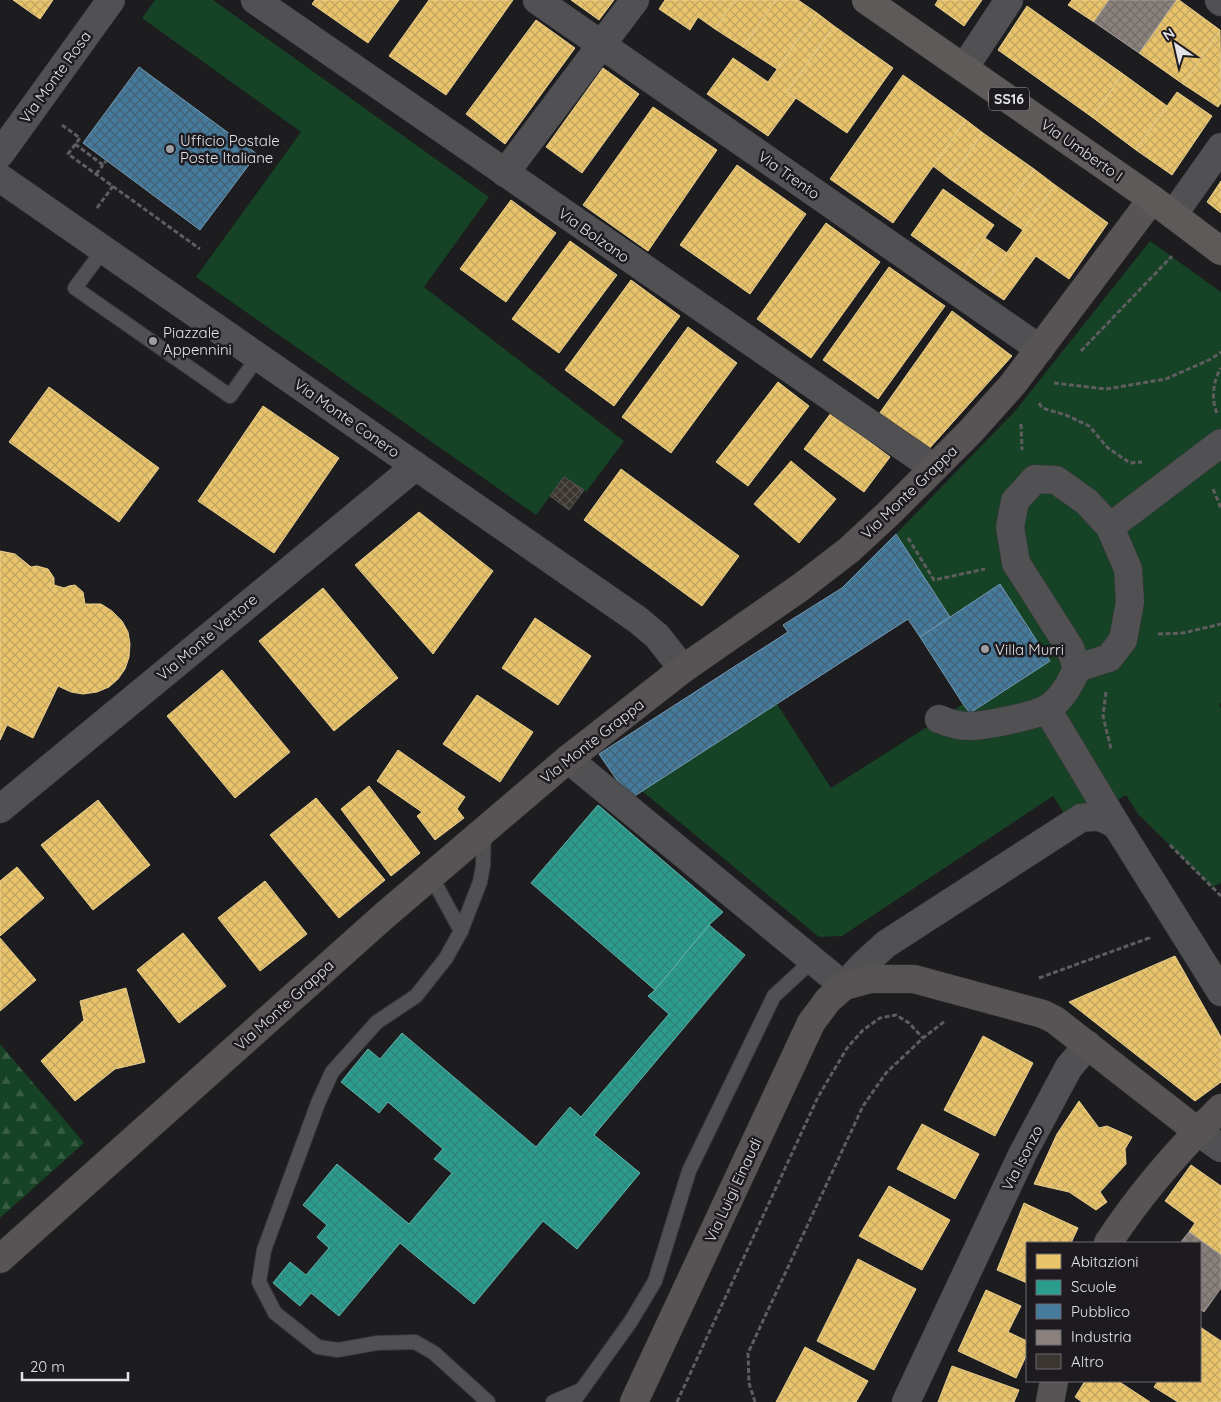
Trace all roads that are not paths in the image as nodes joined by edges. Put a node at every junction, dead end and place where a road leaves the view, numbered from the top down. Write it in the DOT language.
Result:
graph roads {
  1 [pos="111,0"];
  2 [pos="255,0"];
  3 [pos="537,0"];
  4 [pos="635,0"];
  5 [pos="866,0"];
  6 [pos="1010,0"];
  7 [pos="601,44"];
  8 [pos="964,68"];
  9 [pos="1221,147"];
  10 [pos="0,154"];
  11 [pos="505,173"];
  12 [pos="0,178"];
  13 [pos="1152,199"];
  14 [pos="1173,215"];
  15 [pos="103,250"];
  16 [pos="1221,251"];
  17 [pos="1040,349"];
  18 [pos="258,357"];
  19 [pos="1221,443"];
  20 [pos="416,466"];
  21 [pos="934,468"];
  22 [pos="1110,527"];
  23 [pos="1077,668"];
  24 [pos="683,670"];
  25 [pos="1047,709"];
  26 [pos="939,719"];
  27 [pos="568,759"];
  28 [pos="0,809"];
  29 [pos="1117,826"];
  30 [pos="484,830"];
  31 [pos="431,876"];
  32 [pos="461,931"];
  33 [pos="813,960"];
  34 [pos="844,986"];
  35 [pos="1221,992"];
  36 [pos="1088,1045"];
  37 [pos="1221,1108"];
  38 [pos="1198,1130"];
  39 [pos="1221,1148"];
  40 [pos="1109,1242"];
  41 [pos="0,1259"];
  42 [pos="1054,1382"];
  43 [pos="581,1390"];
  44 [pos="488,1402"];
  45 [pos="554,1402"];
  46 [pos="573,1402"];
  47 [pos="634,1402"];
  48 [pos="906,1402"];
  49 [pos="1050,1402"];
  1 -- 10 [label="street, Via Monte Rosa"];
  2 -- 11 [label="street, Via Bolzano"];
  3 -- 7 [label="street, Via Trento"];
  4 -- 7 [label="street"];
  5 -- 8 [label="main road, Via Umberto I / SS16"];
  6 -- 8 [label="street"];
  7 -- 11 [label="street"];
  7 -- 17 [label="street, Via Trento"];
  8 -- 13 [label="main road, Via Umberto I / SS16"];
  9 -- 14 [label="street"];
  11 -- 21 [label="street, Via Bolzano"];
  12 -- 15 [label="street, Via Monte Conero"];
  13 -- 14 [label="main road, Via Umberto I / SS16"];
  13 -- 17 [label="street, Via Monte Grappa"];
  14 -- 16 [label="main road, Via Umberto I / SS16"];
  15 -- 18 [label="street, Via Monte Conero"];
  15 -- 18 [label="lane"];
  17 -- 21 [label="street, Via Monte Grappa"];
  18 -- 20 [label="street, Via Monte Conero"];
  19 -- 22 [label="street"];
  20 -- 24 [label="street, Via Monte Conero"];
  20 -- 28 [label="street, Via Monte Vettore"];
  21 -- 24 [label="street, Via Monte Grappa"];
  22 -- 23 [label="street"];
  22 -- 23 [label="street"];
  23 -- 25 [label="street"];
  24 -- 27 [label="street, Via Monte Grappa"];
  25 -- 26 [label="street"];
  25 -- 29 [label="street"];
  27 -- 30 [label="street, Via Monte Grappa"];
  27 -- 33 [label="street"];
  29 -- 34 [label="street"];
  29 -- 35 [label="street"];
  30 -- 31 [label="street, Via Monte Grappa"];
  30 -- 32 [label="lane"];
  31 -- 32 [label="lane"];
  31 -- 41 [label="street, Via Monte Grappa"];
  32 -- 44 [label="lane"];
  33 -- 34 [label="street"];
  33 -- 43 [label="lane"];
  34 -- 36 [label="street"];
  34 -- 47 [label="street, Via Luigi Einaudi"];
  36 -- 38 [label="street"];
  36 -- 48 [label="street, Via Isonzo"];
  37 -- 38 [label="street"];
  38 -- 39 [label="street"];
  38 -- 40 [label="street"];
  42 -- 49 [label="street"];
  43 -- 45 [label="lane"];
  43 -- 46 [label="lane"];
}
